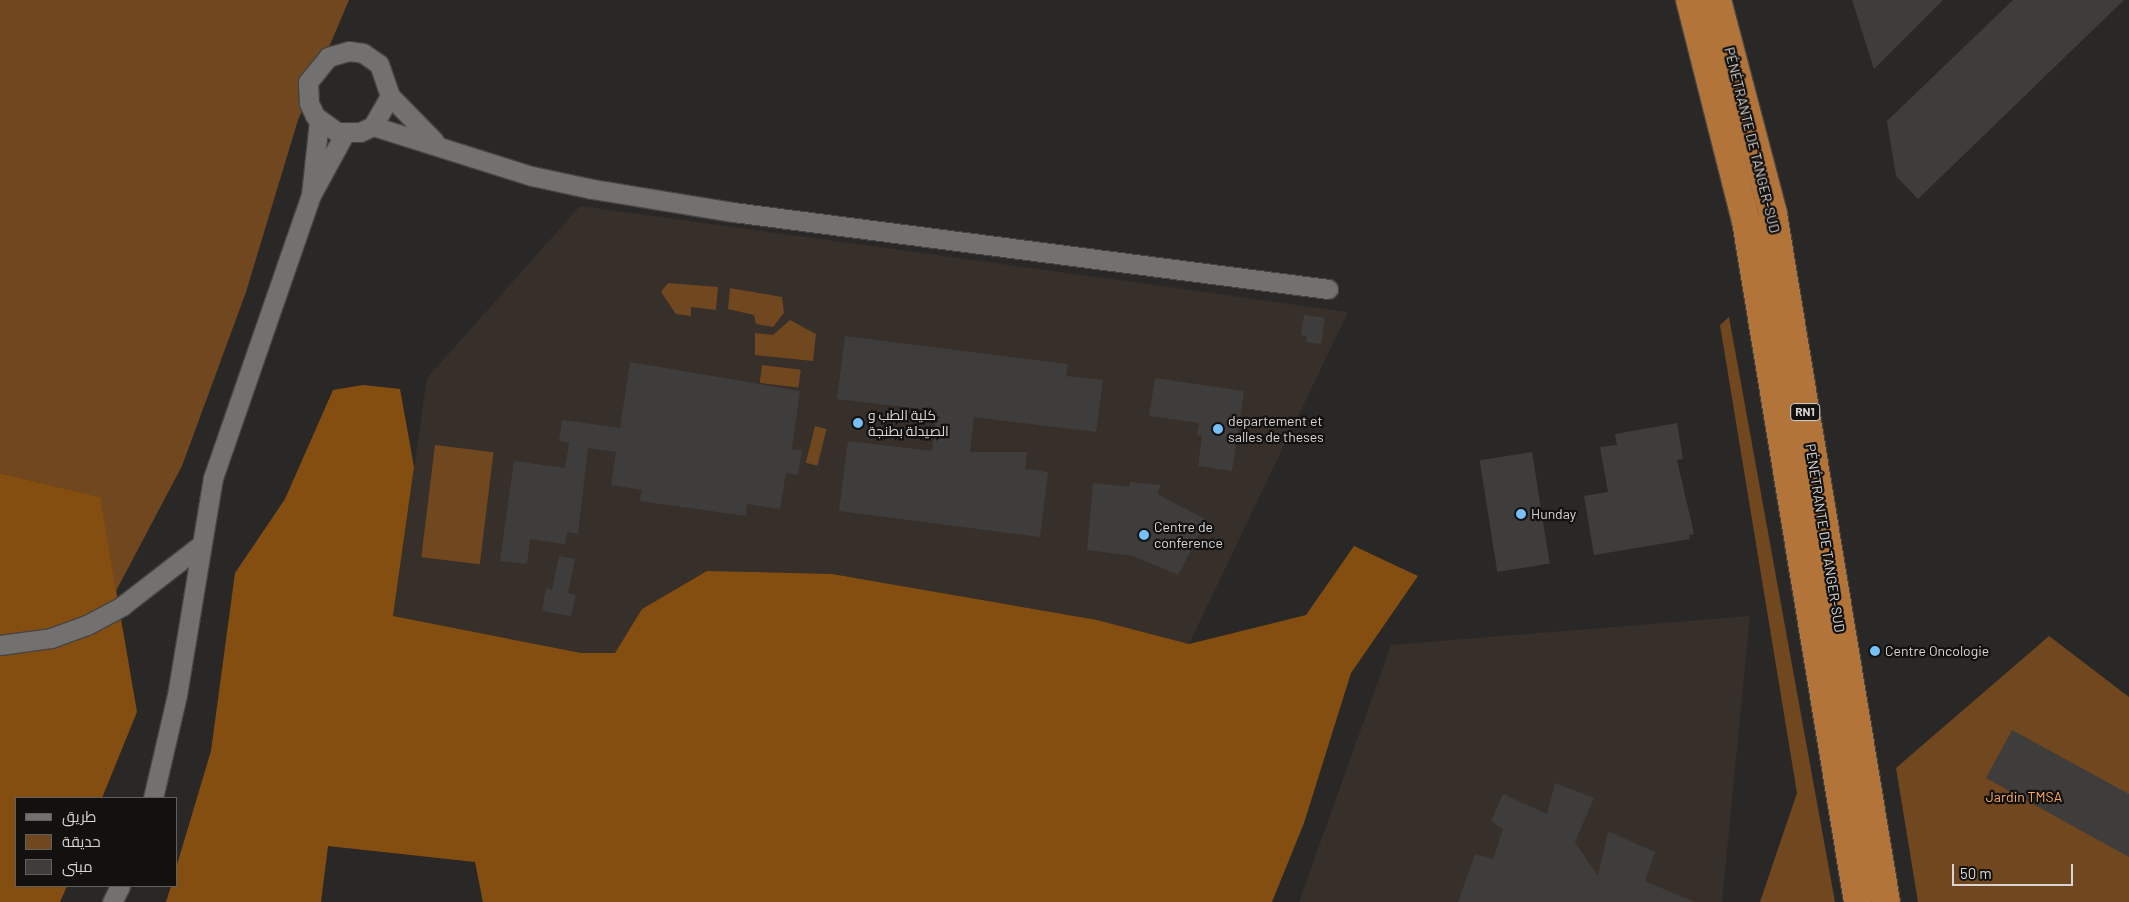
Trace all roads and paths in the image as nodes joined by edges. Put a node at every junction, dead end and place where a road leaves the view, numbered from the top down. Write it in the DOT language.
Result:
graph roads {
  1 [pos="1690,0"];
  2 [pos="1717,0"];
  3 [pos="390,96"];
  4 [pos="319,121"];
  5 [pos="373,126"];
  6 [pos="345,133"];
  7 [pos="434,142"];
  8 [pos="311,196"];
  9 [pos="1328,289"];
  10 [pos="198,547"];
  11 [pos="0,645"];
  12 [pos="153,797"];
  13 [pos="120,887"];
  14 [pos="112,902"];
  15 [pos="1858,902"];
  16 [pos="1886,902"];
  1 -- 15 [label="highway, PÉNÉTRANTE DE TANGER-SUD / RN1"];
  2 -- 16 [label="highway, PÉNÉTRANTE DE TANGER-SUD / RN1"];
  3 -- 4 [label="street"];
  3 -- 5 [label="street"];
  3 -- 7 [label="street"];
  4 -- 6 [label="street"];
  4 -- 8 [label="street"];
  5 -- 6 [label="street"];
  5 -- 7 [label="street"];
  6 -- 8 [label="street"];
  7 -- 9 [label="street"];
  8 -- 10 [label="street"];
  10 -- 11 [label="street"];
  10 -- 12 [label="street"];
  13 -- 14 [label="street"];
}
